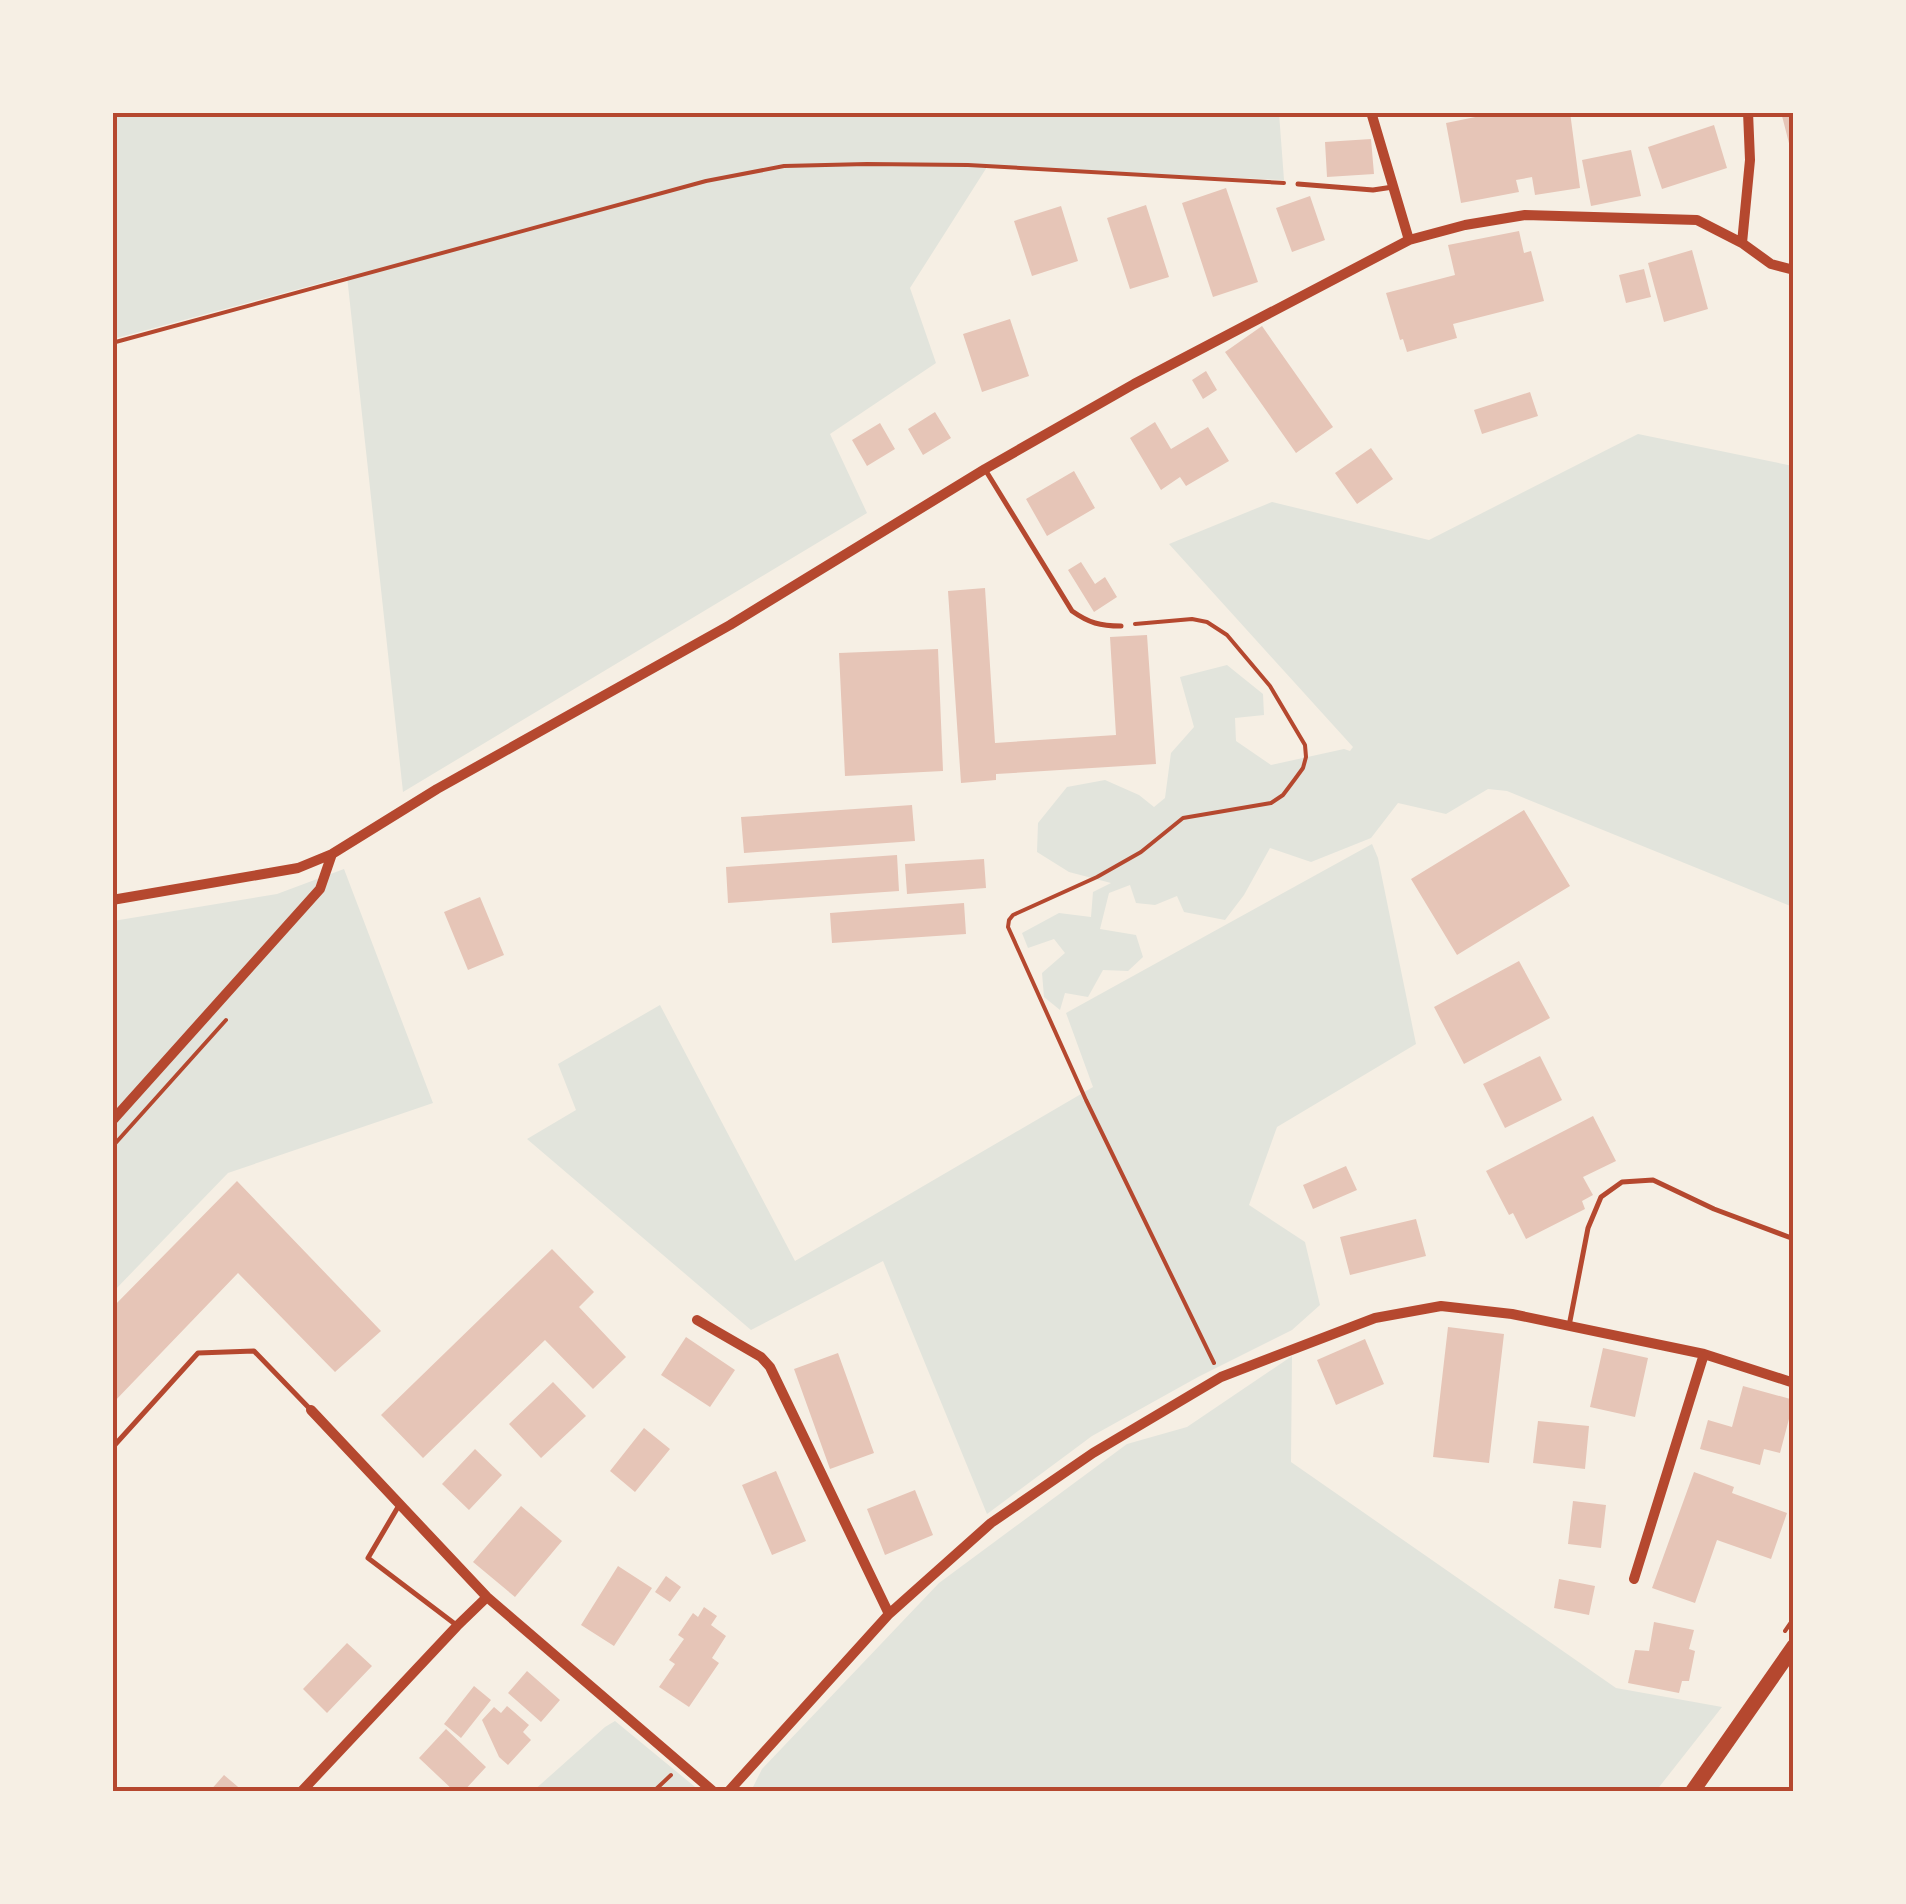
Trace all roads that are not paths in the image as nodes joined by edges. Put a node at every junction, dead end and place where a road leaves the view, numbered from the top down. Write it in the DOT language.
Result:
graph roads {
  1 [pos="1370,112"];
  2 [pos="1748,112"];
  3 [pos="1298,184"];
  4 [pos="1393,187"];
  5 [pos="1409,240"];
  6 [pos="1742,243"];
  7 [pos="1794,270"];
  8 [pos="986,470"];
  9 [pos="1120,626"];
  10 [pos="332,854"];
  11 [pos="112,900"];
  12 [pos="112,1121"];
  13 [pos="1794,1240"];
  14 [pos="697,1320"];
  15 [pos="1570,1326"];
  16 [pos="1704,1354"];
  17 [pos="1794,1382"];
  18 [pos="311,1410"];
  19 [pos="112,1448"];
  20 [pos="400,1504"];
  21 [pos="1634,1579"];
  22 [pos="487,1597"];
  23 [pos="889,1614"];
  24 [pos="457,1626"];
  25 [pos="1794,1646"];
  26 [pos="301,1792"];
  27 [pos="714,1792"];
  28 [pos="728,1792"];
  29 [pos="1692,1792"];
  1 -- 4 [label="street"];
  2 -- 6 [label="street"];
  3 -- 4 [label="lane"];
  4 -- 5 [label="street"];
  5 -- 6 [label="street"];
  5 -- 8 [label="street"];
  6 -- 7 [label="street"];
  8 -- 9 [label="lane"];
  8 -- 10 [label="street"];
  10 -- 11 [label="street"];
  10 -- 12 [label="street"];
  13 -- 15 [label="lane"];
  14 -- 23 [label="street"];
  15 -- 16 [label="street"];
  15 -- 23 [label="street"];
  16 -- 17 [label="street"];
  16 -- 21 [label="street"];
  18 -- 19 [label="lane"];
  18 -- 20 [label="street"];
  20 -- 22 [label="street"];
  20 -- 24 [label="lane"];
  22 -- 24 [label="street"];
  22 -- 27 [label="street"];
  23 -- 28 [label="street"];
  24 -- 26 [label="street"];
  25 -- 29 [label="main road"];
}
